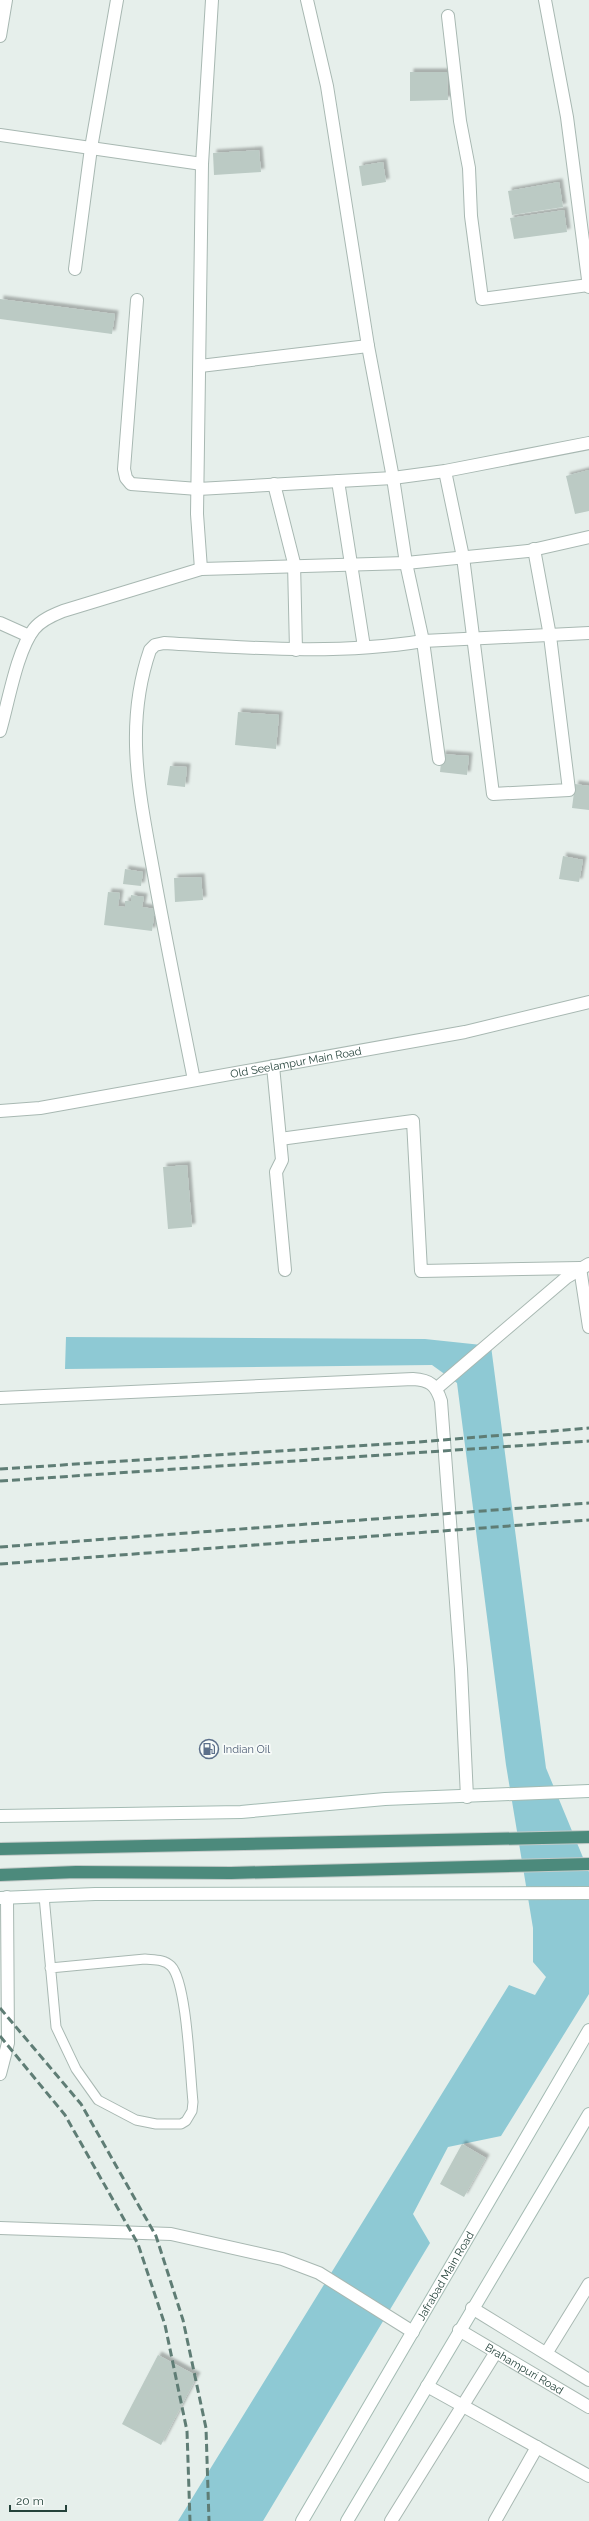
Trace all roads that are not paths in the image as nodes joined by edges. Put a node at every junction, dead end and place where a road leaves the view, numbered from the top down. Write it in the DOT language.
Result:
graph roads {
  1 [pos="6,0"];
  2 [pos="117,0"];
  3 [pos="212,0"];
  4 [pos="307,0"];
  5 [pos="545,0"];
  6 [pos="448,16"];
  7 [pos="0,36"];
  8 [pos="0,135"];
  9 [pos="91,148"];
  10 [pos="202,164"];
  11 [pos="584,206"];
  12 [pos="75,269"];
  13 [pos="589,286"];
  14 [pos="137,300"];
  15 [pos="368,346"];
  16 [pos="200,366"];
  17 [pos="589,443"];
  18 [pos="445,471"];
  19 [pos="393,478"];
  20 [pos="338,481"];
  21 [pos="274,484"];
  22 [pos="198,489"];
  23 [pos="589,538"];
  24 [pos="534,549"];
  25 [pos="463,557"];
  26 [pos="406,563"];
  27 [pos="352,564"];
  28 [pos="294,566"];
  29 [pos="201,569"];
  30 [pos="0,622"];
  31 [pos="589,633"];
  32 [pos="30,636"];
  33 [pos="550,636"];
  34 [pos="473,639"];
  35 [pos="423,641"];
  36 [pos="364,647"];
  37 [pos="296,650"];
  38 [pos="0,731"];
  39 [pos="439,760"];
  40 [pos="589,1002"];
  41 [pos="273,1066"];
  42 [pos="194,1080"];
  43 [pos="0,1112"];
  44 [pos="280,1139"];
  45 [pos="585,1266"];
  46 [pos="285,1270"];
  47 [pos="589,1327"];
  48 [pos="437,1388"];
  49 [pos="0,1398"];
  50 [pos="589,1791"];
  51 [pos="467,1797"];
  52 [pos="0,1816"];
  53 [pos="589,1837"];
  54 [pos="0,1849"];
  55 [pos="589,1864"];
  56 [pos="0,1875"];
  57 [pos="589,1893"];
  58 [pos="44,1896"];
  59 [pos="3,1897"];
  60 [pos="50,1968"];
  61 [pos="589,2030"];
  62 [pos="4,2043"];
  63 [pos="0,2074"];
  64 [pos="589,2114"];
  65 [pos="0,2228"];
  66 [pos="589,2284"];
  67 [pos="472,2308"];
  68 [pos="459,2330"];
  69 [pos="413,2332"];
  70 [pos="496,2352"];
  71 [pos="547,2352"];
  72 [pos="589,2380"];
  73 [pos="427,2386"];
  74 [pos="463,2405"];
  75 [pos="589,2407"];
  76 [pos="537,2447"];
  77 [pos="589,2476"];
  78 [pos="302,2521"];
  79 [pos="347,2521"];
  80 [pos="390,2521"];
  81 [pos="495,2521"];
  1 -- 7 [label="street"];
  2 -- 9 [label="street"];
  3 -- 10 [label="street"];
  4 -- 15 [label="street"];
  5 -- 11 [label="street"];
  6 -- 13 [label="street"];
  8 -- 9 [label="street"];
  9 -- 10 [label="street"];
  9 -- 12 [label="street"];
  10 -- 16 [label="street"];
  11 -- 13 [label="street"];
  14 -- 22 [label="street"];
  15 -- 16 [label="street"];
  15 -- 19 [label="street"];
  16 -- 22 [label="street"];
  17 -- 18 [label="street"];
  18 -- 19 [label="street"];
  18 -- 25 [label="street"];
  19 -- 20 [label="street"];
  19 -- 26 [label="street"];
  20 -- 21 [label="street"];
  20 -- 27 [label="street"];
  21 -- 22 [label="street"];
  21 -- 28 [label="street"];
  22 -- 29 [label="street"];
  23 -- 24 [label="street"];
  24 -- 25 [label="street"];
  24 -- 33 [label="street"];
  25 -- 26 [label="street"];
  25 -- 34 [label="street"];
  26 -- 27 [label="street"];
  26 -- 35 [label="street"];
  27 -- 28 [label="street"];
  27 -- 36 [label="street"];
  28 -- 29 [label="street"];
  28 -- 37 [label="street"];
  29 -- 32 [label="street"];
  30 -- 32 [label="street"];
  31 -- 33 [label="street"];
  32 -- 38 [label="street"];
  33 -- 34 [label="street"];
  33 -- 34 [label="street"];
  34 -- 35 [label="street"];
  35 -- 36 [label="street"];
  35 -- 39 [label="street"];
  36 -- 37 [label="street"];
  37 -- 42 [label="street"];
  40 -- 41 [label="street, Old Seelampur Main Road"];
  41 -- 42 [label="street, Old Seelampur Main Road"];
  41 -- 44 [label="street"];
  42 -- 43 [label="street, Old Seelampur Main Road"];
  44 -- 45 [label="street"];
  44 -- 46 [label="street"];
  45 -- 47 [label="street"];
  45 -- 48 [label="street"];
  48 -- 49 [label="street"];
  48 -- 51 [label="street"];
  50 -- 51 [label="street"];
  51 -- 52 [label="street"];
  53 -- 54 [label="highway"];
  55 -- 56 [label="highway"];
  57 -- 58 [label="street"];
  58 -- 59 [label="street"];
  58 -- 60 [label="lane"];
  59 -- 62 [label="street"];
  60 -- 60 [label="lane"];
  61 -- 69 [label="street, Jafrabad Main Road"];
  62 -- 63 [label="street"];
  64 -- 67 [label="street"];
  65 -- 69 [label="street"];
  66 -- 71 [label="street"];
  67 -- 68 [label="street"];
  67 -- 71 [label="street"];
  68 -- 70 [label="street, Brahampuri Road"];
  68 -- 73 [label="street"];
  69 -- 78 [label="street, Jafrabad Main Road"];
  70 -- 74 [label="street"];
  70 -- 75 [label="street, Brahampuri Road"];
  71 -- 72 [label="street"];
  73 -- 74 [label="street"];
  73 -- 79 [label="street"];
  74 -- 76 [label="street"];
  74 -- 80 [label="street"];
  76 -- 77 [label="street"];
  76 -- 81 [label="street"];
}
